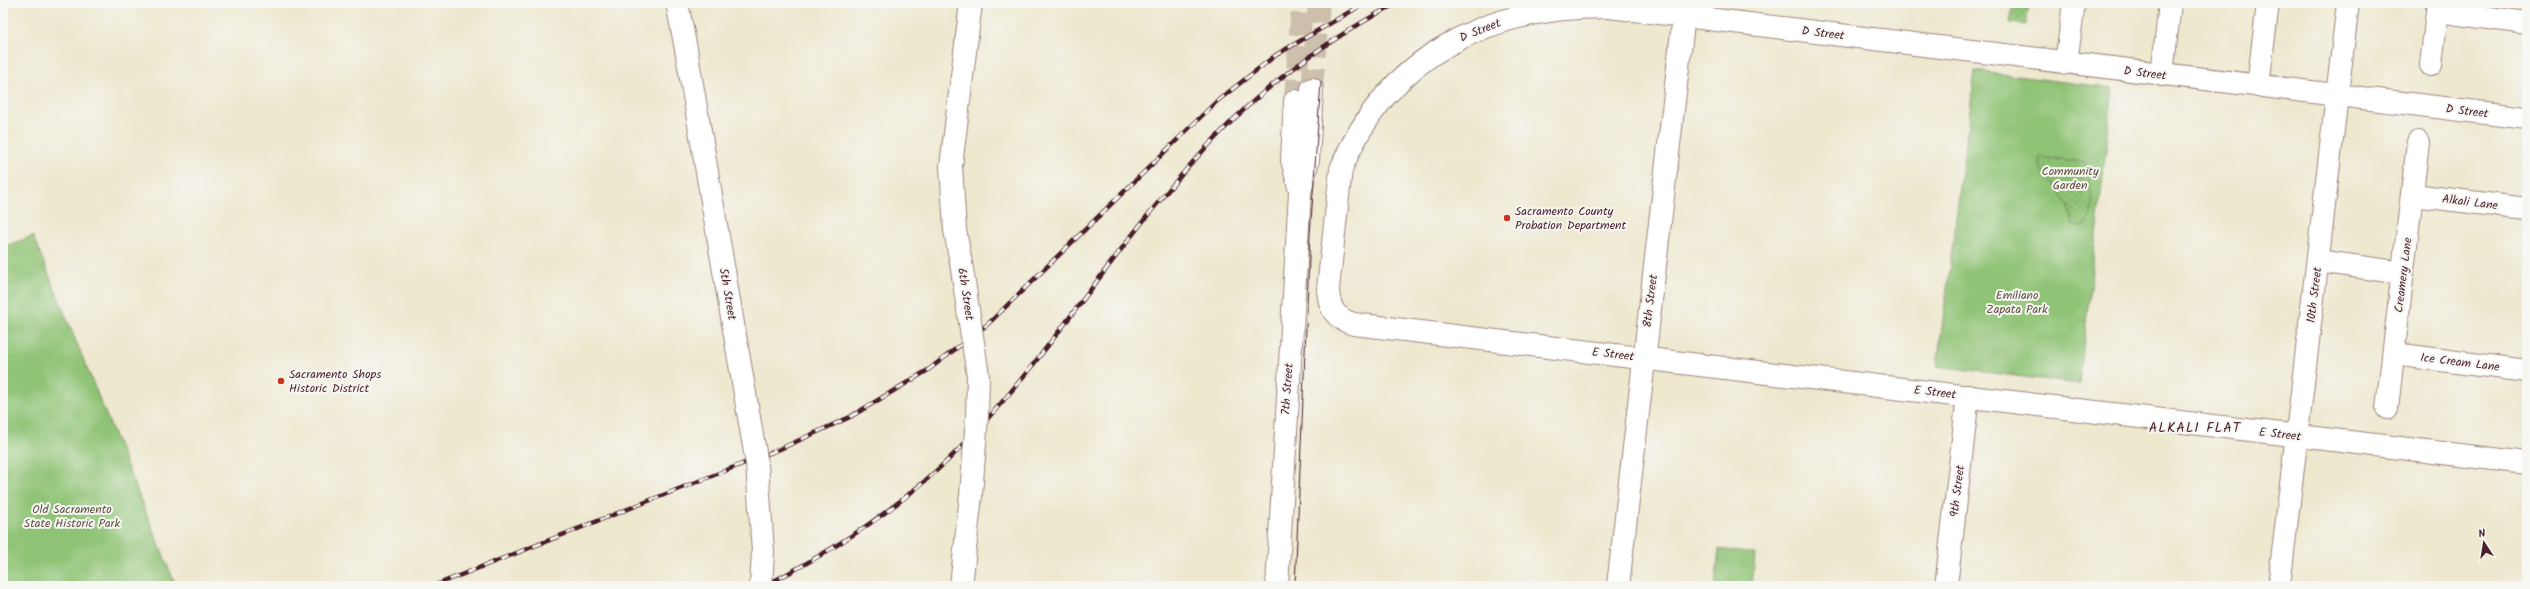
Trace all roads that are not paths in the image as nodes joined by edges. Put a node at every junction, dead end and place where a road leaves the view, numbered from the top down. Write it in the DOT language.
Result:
graph roads {
  1 [pos="677,3"];
  2 [pos="971,3"];
  3 [pos="2074,3"];
  4 [pos="2170,3"];
  5 [pos="2268,3"];
  6 [pos="2348,3"];
  7 [pos="2437,7"];
  8 [pos="1684,16"];
  9 [pos="2527,23"];
  10 [pos="2066,64"];
  11 [pos="2431,65"];
  12 [pos="2162,75"];
  13 [pos="2258,86"];
  14 [pos="1303,95"];
  15 [pos="2337,95"];
  16 [pos="2527,118"];
  17 [pos="2418,142"];
  18 [pos="2413,195"];
  19 [pos="2527,209"];
  20 [pos="2318,262"];
  21 [pos="2402,273"];
  22 [pos="1343,321"];
  23 [pos="2394,354"];
  24 [pos="1644,357"];
  25 [pos="2527,371"];
  26 [pos="1968,396"];
  27 [pos="2387,408"];
  28 [pos="2297,436"];
  29 [pos="2527,463"];
  30 [pos="962,578"];
  31 [pos="761,586"];
  32 [pos="1277,586"];
  33 [pos="1618,586"];
  34 [pos="1946,586"];
  35 [pos="2279,586"];
  1 -- 31 [label="street, 5th Street, bridge"];
  2 -- 30 [label="street, 6th Street, bridge"];
  3 -- 10 [label="street"];
  4 -- 12 [label="street"];
  5 -- 13 [label="street"];
  6 -- 15 [label="street, 10th Street"];
  7 -- 9 [label="street"];
  7 -- 11 [label="street"];
  8 -- 10 [label="street, D Street"];
  8 -- 22 [label="street, D Street"];
  8 -- 24 [label="street, 8th Street"];
  10 -- 12 [label="street, D Street"];
  12 -- 13 [label="street, D Street"];
  13 -- 15 [label="street, D Street"];
  14 -- 32 [label="street, 7th Street"];
  15 -- 16 [label="street, D Street"];
  15 -- 20 [label="street, 10th Street"];
  17 -- 18 [label="street, Creamery Lane"];
  18 -- 19 [label="street, Alkali Lane"];
  18 -- 21 [label="street, Creamery Lane"];
  20 -- 21 [label="street"];
  20 -- 28 [label="street, 10th Street"];
  21 -- 23 [label="street, Creamery Lane"];
  22 -- 24 [label="street, E Street"];
  23 -- 25 [label="street, Ice Cream Lane"];
  23 -- 27 [label="street, Creamery Lane"];
  24 -- 26 [label="street, E Street"];
  24 -- 33 [label="street, 8th Street"];
  26 -- 28 [label="street, E Street"];
  26 -- 34 [label="street, 9th Street"];
  28 -- 29 [label="street, E Street"];
  28 -- 35 [label="street, 10th Street"];
}
